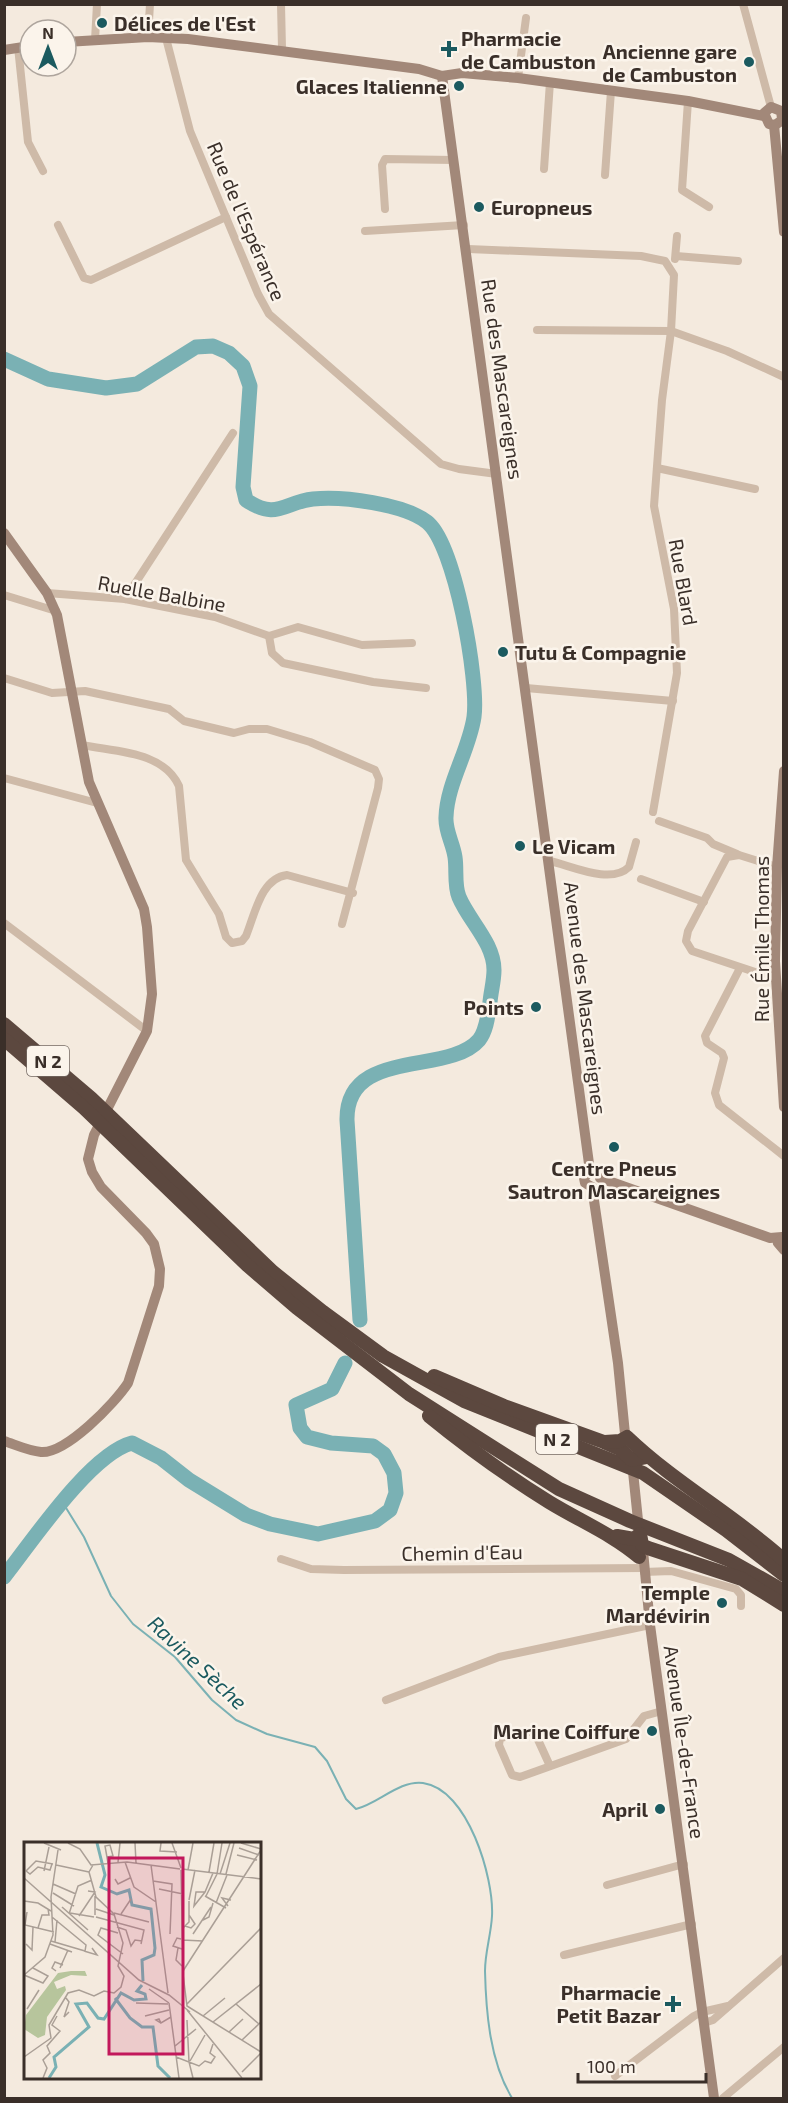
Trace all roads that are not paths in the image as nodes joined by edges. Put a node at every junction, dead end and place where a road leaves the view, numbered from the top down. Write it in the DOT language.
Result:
graph roads {
  1 [pos="97,4"];
  2 [pos="150,4"];
  3 [pos="281,4"];
  4 [pos="743,4"];
  5 [pos="526,18"];
  6 [pos="148,37"];
  7 [pos="166,38"];
  8 [pos="95,40"];
  9 [pos="78,41"];
  10 [pos="18,48"];
  11 [pos="282,49"];
  12 [pos="4,50"];
  13 [pos="442,76"];
  14 [pos="21,78"];
  15 [pos="518,78"];
  16 [pos="550,82"];
  17 [pos="611,91"];
  18 [pos="688,101"];
  19 [pos="767,111"];
  20 [pos="781,118"];
  21 [pos="454,160"];
  22 [pos="544,169"];
  23 [pos="44,171"];
  24 [pos="605,175"];
  25 [pos="709,207"];
  26 [pos="385,209"];
  27 [pos="226,217"];
  28 [pos="58,225"];
  29 [pos="464,225"];
  30 [pos="365,231"];
  31 [pos="783,232"];
  32 [pos="677,237"];
  33 [pos="468,249"];
  34 [pos="676,256"];
  35 [pos="738,261"];
  36 [pos="670,267"];
  37 [pos="537,330"];
  38 [pos="671,332"];
  39 [pos="783,377"];
  40 [pos="234,433"];
  41 [pos="657,468"];
  42 [pos="497,474"];
  43 [pos="755,489"];
  44 [pos="4,533"];
  45 [pos="47,593"];
  46 [pos="4,595"];
  47 [pos="125,599"];
  48 [pos="56,611"];
  49 [pos="268,636"];
  50 [pos="412,643"];
  51 [pos="4,678"];
  52 [pos="426,688"];
  53 [pos="526,688"];
  54 [pos="72,691"];
  55 [pos="673,701"];
  56 [pos="82,745"];
  57 [pos="783,771"];
  58 [pos="4,778"];
  59 [pos="97,803"];
  60 [pos="652,812"];
  61 [pos="659,821"];
  62 [pos="636,842"];
  63 [pos="739,855"];
  64 [pos="550,861"];
  65 [pos="777,867"];
  66 [pos="641,879"];
  67 [pos="780,880"];
  68 [pos="353,893"];
  69 [pos="704,902"];
  70 [pos="4,923"];
  71 [pos="342,924"];
  72 [pos="740,968"];
  73 [pos="776,979"];
  74 [pos="780,994"];
  75 [pos="4,1024"];
  76 [pos="147,1031"];
  77 [pos="4,1039"];
  78 [pos="87,1103"];
  79 [pos="783,1107"];
  80 [pos="128,1141"];
  81 [pos="783,1156"];
  82 [pos="596,1182"];
  83 [pos="782,1246"];
  84 [pos="323,1312"];
  85 [pos="409,1394"];
  86 [pos="627,1437"];
  87 [pos="4,1441"];
  88 [pos="604,1442"];
  89 [pos="647,1457"];
  90 [pos="632,1462"];
  91 [pos="610,1534"];
  92 [pos="643,1557"];
  93 [pos="281,1559"];
  94 [pos="783,1560"];
  95 [pos="783,1575"];
  96 [pos="783,1591"];
  97 [pos="783,1605"];
  98 [pos="741,1606"];
  99 [pos="650,1625"];
  100 [pos="386,1700"];
  101 [pos="662,1711"];
  102 [pos="550,1767"];
  103 [pos="684,1864"];
  104 [pos="607,1885"];
  105 [pos="692,1924"];
  106 [pos="564,1955"];
  107 [pos="783,1958"];
  108 [pos="703,2017"];
  109 [pos="783,2047"];
  110 [pos="615,2076"];
  111 [pos="714,2098"];
  112 [pos="723,2098"];
  1 -- 8 [label="street"];
  2 -- 6 [label="street"];
  3 -- 11 [label="street"];
  4 -- 19 [label="street"];
  5 -- 15 [label="street"];
  6 -- 7 [label="street"];
  6 -- 8 [label="street"];
  7 -- 11 [label="street"];
  7 -- 27 [label="street, Rue de l'Espérance"];
  8 -- 9 [label="street"];
  10 -- 12 [label="street"];
  11 -- 13 [label="street"];
  13 -- 15 [label="street"];
  13 -- 21 [label="street, Rue des Mascareignes"];
  14 -- 23 [label="street"];
  15 -- 16 [label="street"];
  16 -- 17 [label="street"];
  16 -- 22 [label="street"];
  17 -- 18 [label="street"];
  17 -- 24 [label="street"];
  18 -- 19 [label="street"];
  18 -- 25 [label="street"];
  19 -- 20 [label="street"];
  19 -- 20 [label="street"];
  20 -- 31 [label="street"];
  21 -- 26 [label="street"];
  21 -- 29 [label="street, Rue des Mascareignes"];
  27 -- 28 [label="street"];
  27 -- 42 [label="street, Rue de l'Espérance"];
  29 -- 30 [label="street"];
  29 -- 33 [label="street, Rue des Mascareignes"];
  32 -- 34 [label="street"];
  33 -- 36 [label="street"];
  33 -- 42 [label="street, Rue des Mascareignes"];
  34 -- 35 [label="street"];
  34 -- 36 [label="street"];
  36 -- 38 [label="street, Rue Blard"];
  37 -- 38 [label="street"];
  38 -- 39 [label="street"];
  38 -- 41 [label="street, Rue Blard"];
  40 -- 47 [label="street"];
  41 -- 43 [label="street"];
  41 -- 55 [label="street, Rue Blard"];
  42 -- 53 [label="street, Rue des Mascareignes"];
  44 -- 45 [label="street"];
  45 -- 47 [label="street, Ruelle Balbine"];
  45 -- 48 [label="street"];
  46 -- 48 [label="street"];
  47 -- 49 [label="street, Ruelle Balbine"];
  48 -- 54 [label="street"];
  49 -- 50 [label="street"];
  49 -- 52 [label="street"];
  51 -- 54 [label="street"];
  53 -- 55 [label="street"];
  53 -- 64 [label="street, Avenue des Mascareignes"];
  54 -- 56 [label="street"];
  54 -- 68 [label="street"];
  55 -- 60 [label="street, Rue Blard"];
  56 -- 59 [label="street"];
  56 -- 68 [label="street"];
  57 -- 65 [label="street, Rue Émile Thomas"];
  58 -- 59 [label="street"];
  59 -- 76 [label="street"];
  61 -- 63 [label="street"];
  62 -- 64 [label="street"];
  63 -- 65 [label="street"];
  63 -- 69 [label="street"];
  64 -- 82 [label="street, Avenue des Mascareignes"];
  65 -- 67 [label="street, Rue Émile Thomas"];
  66 -- 69 [label="street"];
  67 -- 73 [label="street, Rue Émile Thomas"];
  68 -- 71 [label="street"];
  69 -- 72 [label="street"];
  70 -- 76 [label="street"];
  72 -- 73 [label="street"];
  72 -- 81 [label="street, Rue Émile Thomas"];
  73 -- 74 [label="street, Rue Émile Thomas"];
  74 -- 79 [label="street, Rue Émile Thomas"];
  75 -- 78 [label="highway, N 2"];
  76 -- 87 [label="street"];
  77 -- 78 [label="highway, N 2"];
  78 -- 80 [label="highway, N 2"];
  80 -- 84 [label="highway, N 2"];
  80 -- 85 [label="highway, N 2"];
  82 -- 83 [label="street"];
  82 -- 86 [label="street"];
  84 -- 88 [label="highway"];
  84 -- 95 [label="highway, N 2"];
  85 -- 91 [label="highway"];
  85 -- 96 [label="highway, N 2"];
  86 -- 88 [label="highway"];
  86 -- 89 [label="highway"];
  86 -- 90 [label="street"];
  88 -- 90 [label="highway"];
  89 -- 90 [label="highway"];
  89 -- 94 [label="highway"];
  90 -- 92 [label="street"];
  91 -- 92 [label="highway"];
  91 -- 92 [label="highway"];
  92 -- 93 [label="street, Chemin d'Eau"];
  92 -- 97 [label="highway"];
  92 -- 98 [label="street, Chemin d'Eau"];
  92 -- 99 [label="street, Avenue Île-de-France"];
  99 -- 100 [label="street, Avenue Île-de-France"];
  99 -- 101 [label="street, Avenue Île-de-France"];
  101 -- 102 [label="street"];
  101 -- 103 [label="street, Avenue Île-de-France"];
  102 -- 102 [label="street"];
  103 -- 104 [label="street, Avenue Île-de-France"];
  103 -- 105 [label="street, Avenue Île-de-France"];
  105 -- 106 [label="street"];
  105 -- 108 [label="street, Avenue Île-de-France"];
  107 -- 108 [label="street"];
  108 -- 110 [label="street"];
  108 -- 111 [label="street, Avenue Île-de-France"];
  109 -- 112 [label="street"];
}
